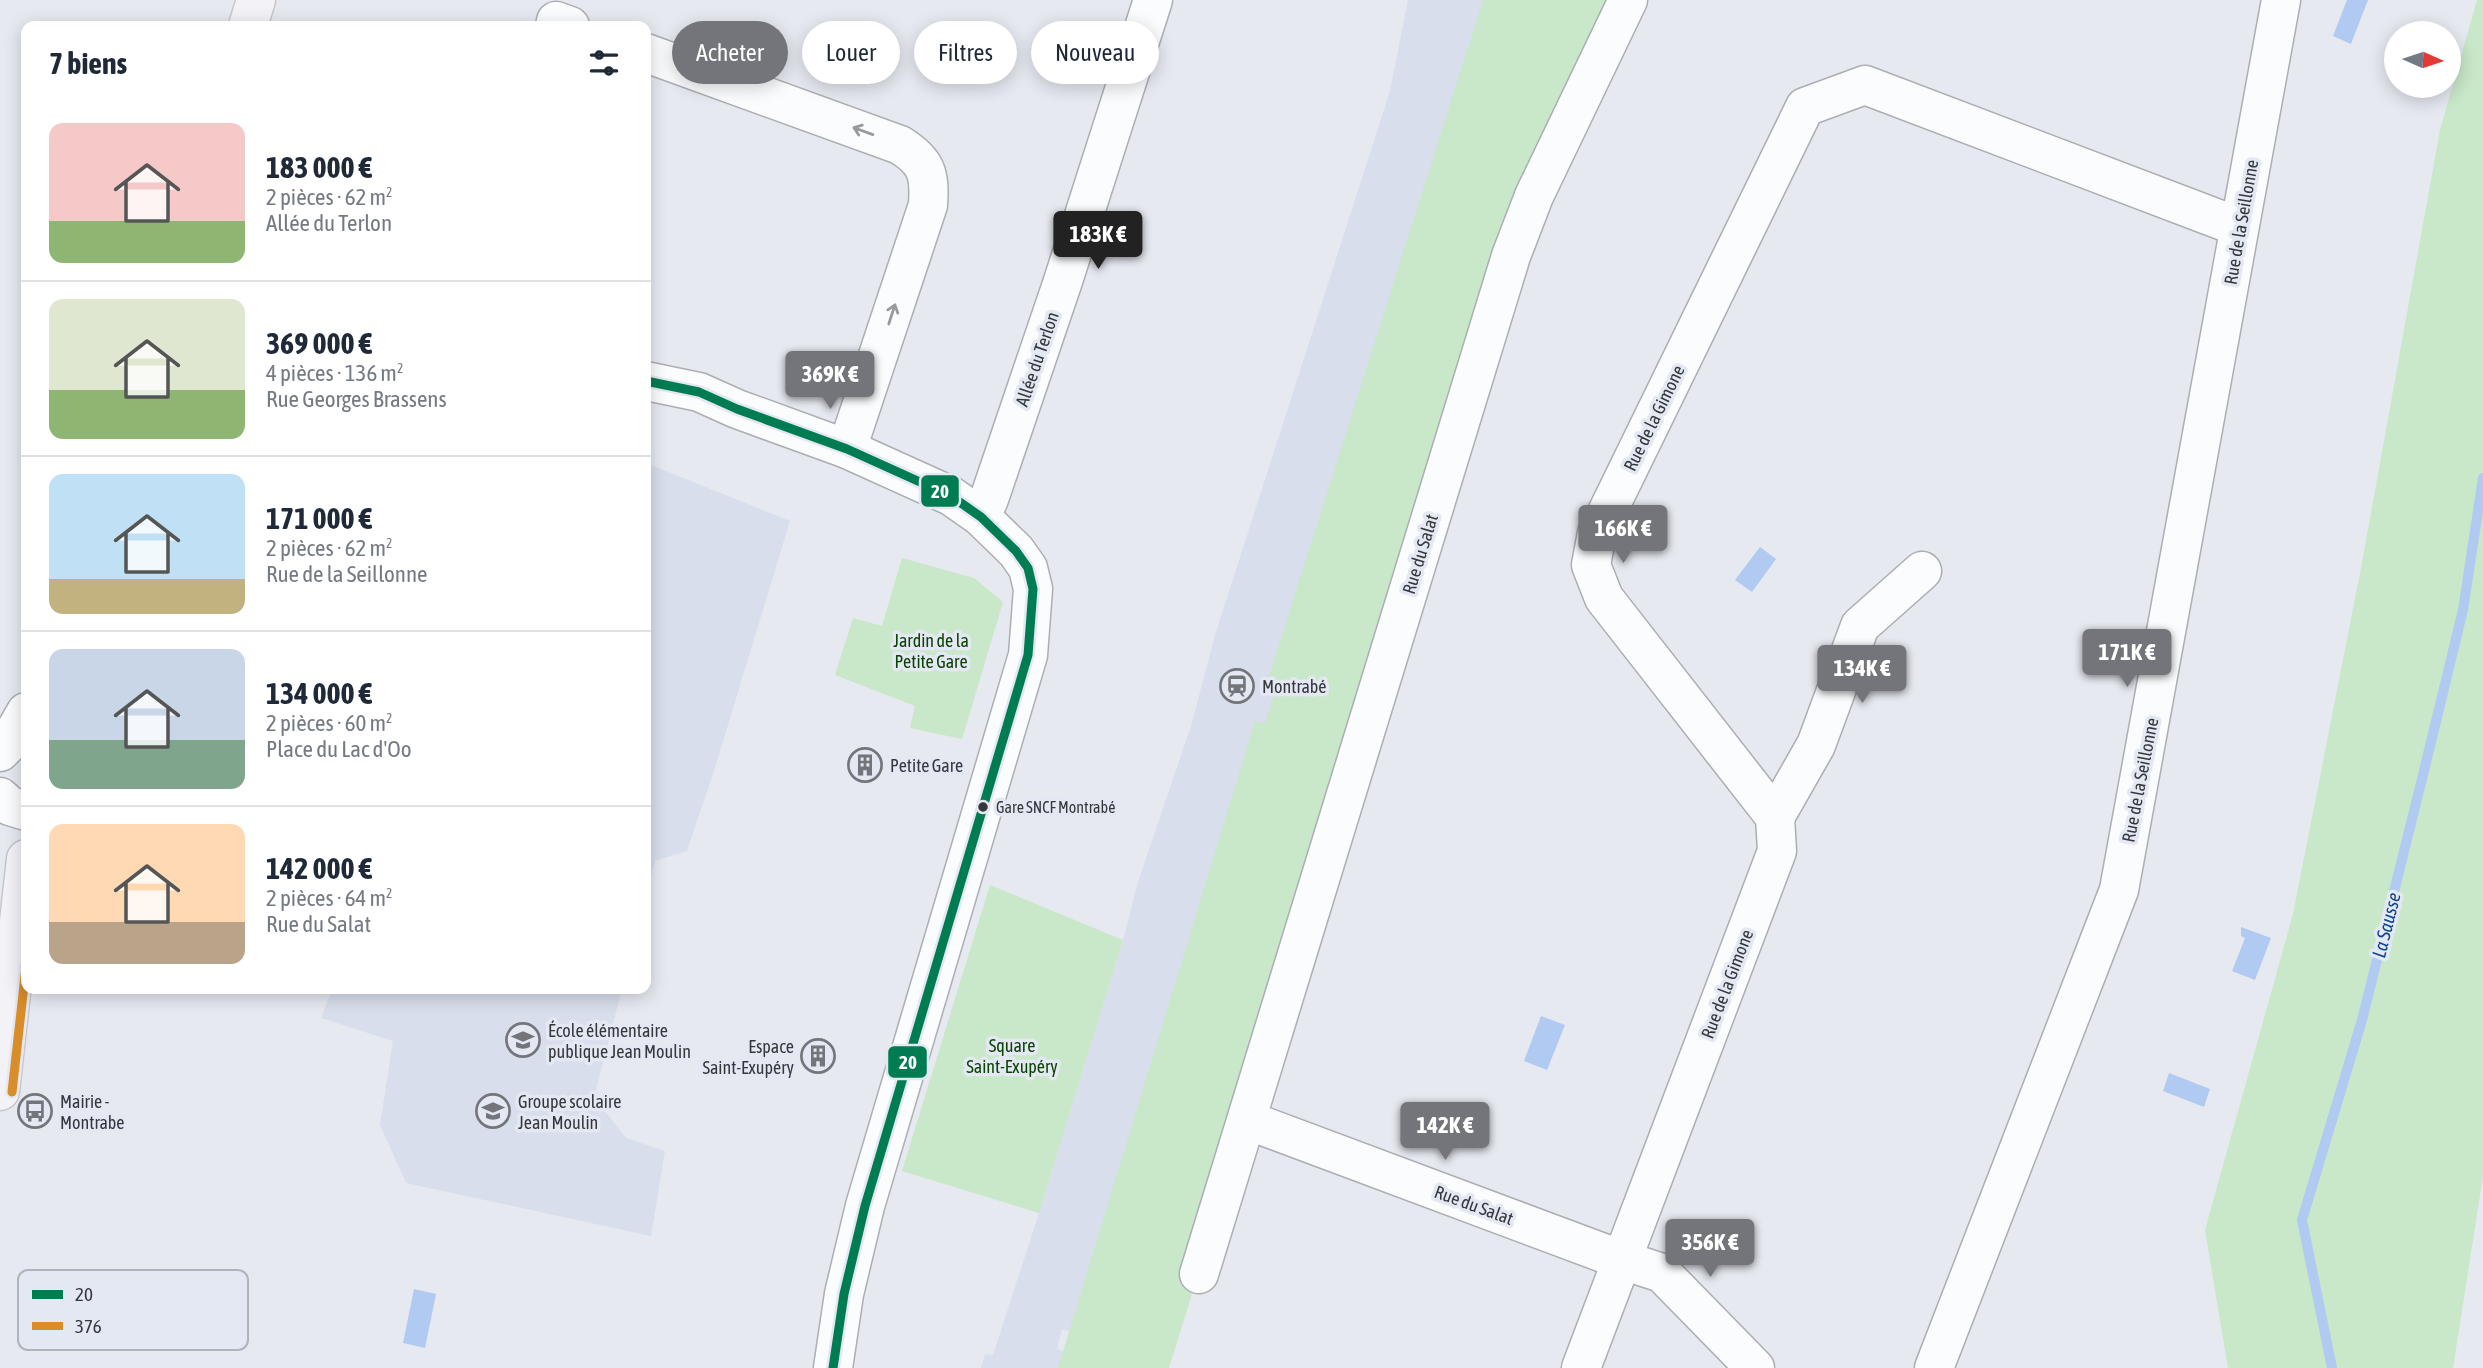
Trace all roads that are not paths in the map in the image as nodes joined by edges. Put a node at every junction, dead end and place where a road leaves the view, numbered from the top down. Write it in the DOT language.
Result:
graph roads {
  1 [pos="256,0"];
  2 [pos="1153,0"];
  3 [pos="1628,0"];
  4 [pos="2281,0"];
  5 [pos="250,21"];
  6 [pos="651,56"];
  7 [pos="2239,227"];
  8 [pos="651,382"];
  9 [pos="847,449"];
  10 [pos="981,517"];
  11 [pos="1922,571"];
  12 [pos="21,721"];
  13 [pos="0,752"];
  14 [pos="0,797"];
  15 [pos="21,809"];
  16 [pos="1775,817"];
  17 [pos="21,904"];
  18 [pos="0,1091"];
  19 [pos="1247,1120"];
  20 [pos="1622,1260"];
  21 [pos="1199,1274"];
  22 [pos="833,1368"];
  23 [pos="1581,1368"];
  24 [pos="1755,1368"];
  25 [pos="1934,1368"];
  1 -- 5 [label="main road"];
  2 -- 10 [label="street, Allée du Terlon"];
  3 -- 19 [label="street, Rue du Salat"];
  4 -- 7 [label="street, Rue de la Seillonne"];
  9 -- 6 [label="street, one-way"];
  7 -- 16 [label="street, Rue de la Gimone"];
  7 -- 25 [label="street, Rue de la Seillonne"];
  8 -- 9 [label="street"];
  9 -- 10 [label="street"];
  10 -- 22 [label="street"];
  11 -- 16 [label="street"];
  12 -- 13 [label="street"];
  14 -- 15 [label="street"];
  16 -- 20 [label="street, Rue de la Gimone"];
  17 -- 18 [label="main road"];
  19 -- 20 [label="street, Rue du Salat"];
  19 -- 21 [label="street, Rue du Salat"];
  20 -- 23 [label="street, Rue de la Gimone"];
  20 -- 24 [label="street"];
}
